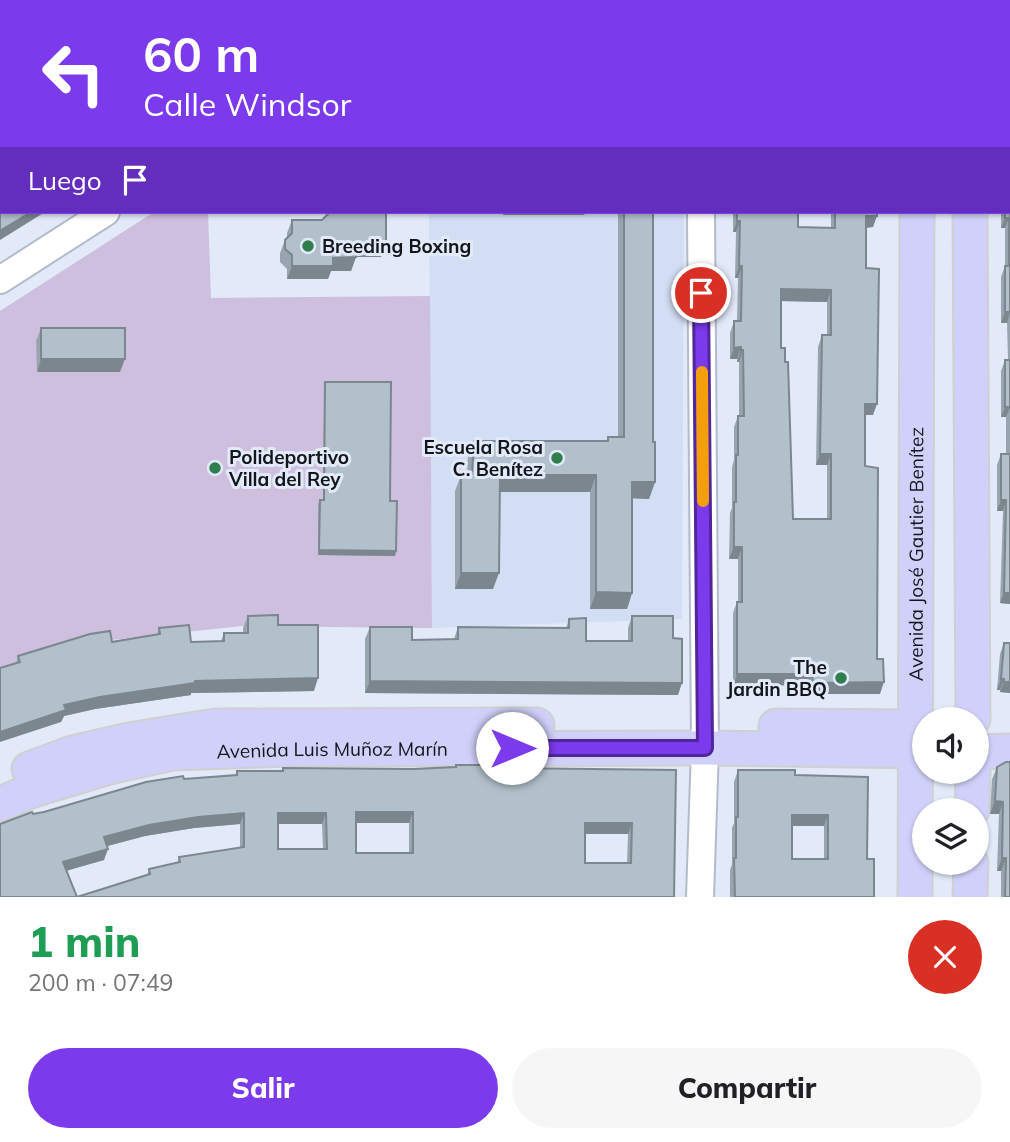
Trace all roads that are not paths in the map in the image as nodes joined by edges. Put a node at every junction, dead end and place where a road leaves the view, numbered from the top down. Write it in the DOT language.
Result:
graph roads {
  1 [pos="103,214"];
  2 [pos="701,214"];
  3 [pos="917,214"];
  4 [pos="970,214"];
  5 [pos="0,280"];
  6 [pos="920,707"];
  7 [pos="973,707"];
  8 [pos="989,727"];
  9 [pos="1010,728"];
  10 [pos="704,737"];
  11 [pos="912,739"];
  12 [pos="1010,751"];
  13 [pos="989,752"];
  14 [pos="0,780"];
  15 [pos="919,784"];
  16 [pos="0,804"];
  17 [pos="971,875"];
  18 [pos="700,897"];
  19 [pos="915,897"];
  20 [pos="970,897"];
  1 -- 5 [label="street"];
  2 -- 10 [label="street"];
  3 -- 6 [label="main road, Avenida José Gautier Benítez"];
  4 -- 7 [label="main road"];
  8 -- 9 [label="main road"];
  10 -- 11 [label="main road, Avenida Luis Muñoz Marín"];
  10 -- 14 [label="main road, Avenida Luis Muñoz Marín"];
  10 -- 16 [label="main road, Avenida Luis Muñoz Marín"];
  10 -- 18 [label="street"];
  12 -- 13 [label="main road"];
  15 -- 19 [label="main road, Avenida José Gautier Benítez"];
  17 -- 20 [label="main road"];
}
